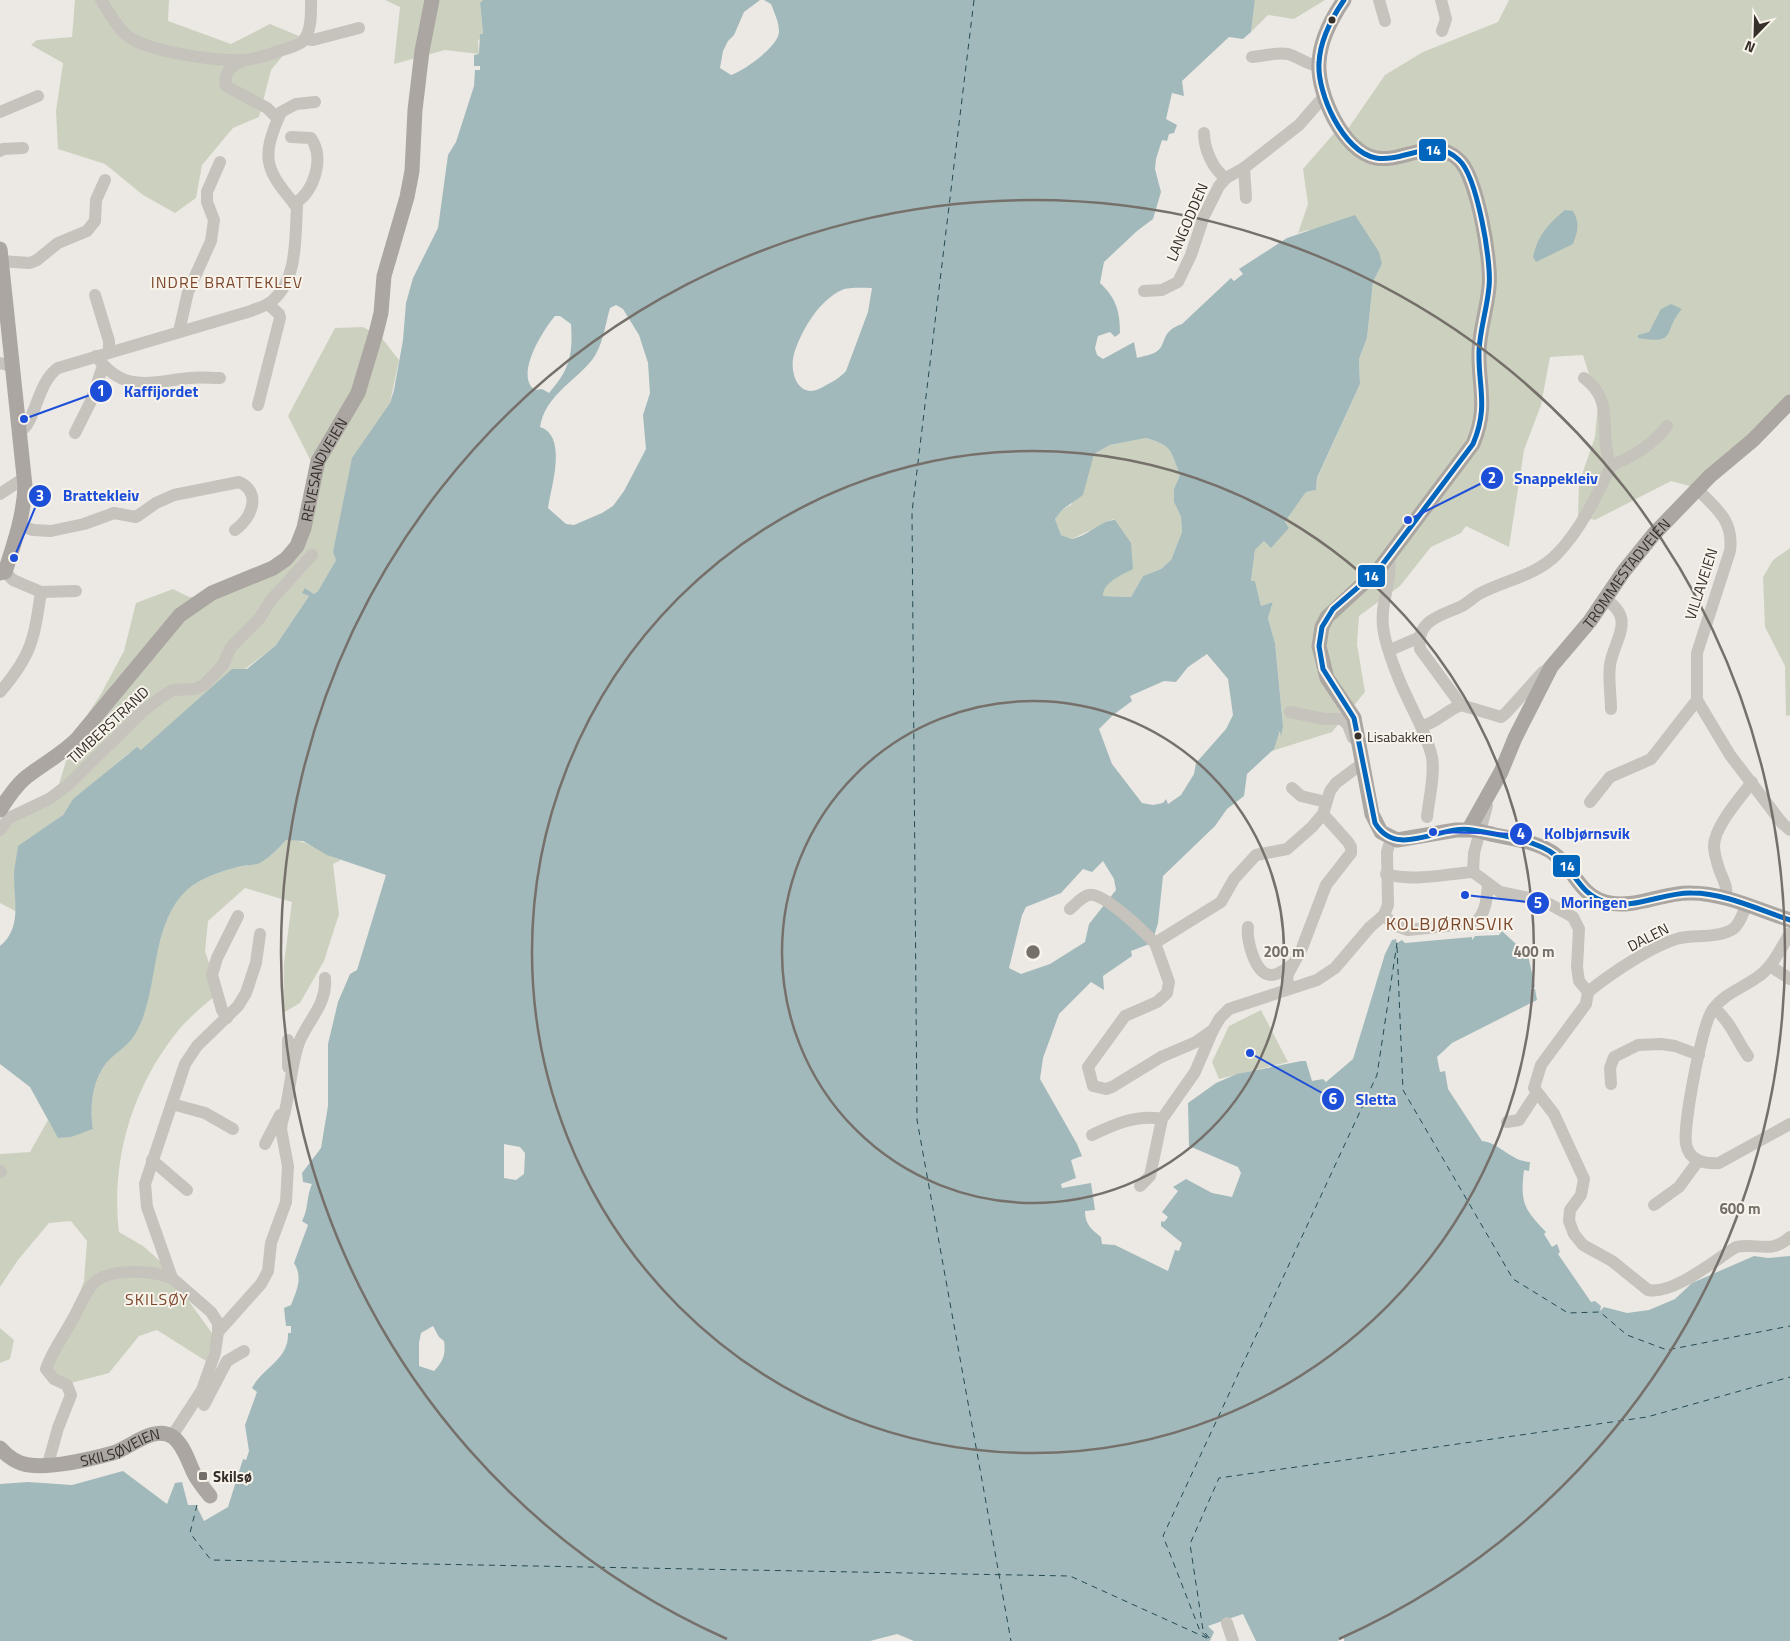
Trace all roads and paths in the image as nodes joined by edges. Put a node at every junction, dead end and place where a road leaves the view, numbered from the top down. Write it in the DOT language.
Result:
graph roads {
  1 [pos="101,0"];
  2 [pos="311,0"];
  3 [pos="432,0"];
  4 [pos="1344,0"];
  5 [pos="1379,0"];
  6 [pos="1441,0"];
  7 [pos="1385,21"];
  8 [pos="359,28"];
  9 [pos="1442,31"];
  10 [pos="305,39"];
  11 [pos="1252,57"];
  12 [pos="245,60"];
  13 [pos="1319,66"];
  14 [pos="38,96"];
  15 [pos="1325,98"];
  16 [pos="314,102"];
  17 [pos="0,112"];
  18 [pos="278,120"];
  19 [pos="1204,133"];
  20 [pos="291,137"];
  21 [pos="23,148"];
  22 [pos="0,151"];
  23 [pos="220,162"];
  24 [pos="1244,168"];
  25 [pos="1226,178"];
  26 [pos="105,180"];
  27 [pos="1246,198"];
  28 [pos="294,204"];
  29 [pos="0,257"];
  30 [pos="1144,291"];
  31 [pos="94,295"];
  32 [pos="268,304"];
  33 [pos="181,331"];
  34 [pos="109,352"];
  35 [pos="99,361"];
  36 [pos="6,365"];
  37 [pos="220,378"];
  38 [pos="1584,378"];
  39 [pos="1790,402"];
  40 [pos="258,404"];
  41 [pos="1668,426"];
  42 [pos="20,431"];
  43 [pos="75,433"];
  44 [pos="1611,466"];
  45 [pos="24,481"];
  46 [pos="1697,489"];
  47 [pos="0,494"];
  48 [pos="19,525"];
  49 [pos="235,530"];
  50 [pos="312,555"];
  51 [pos="1389,557"];
  52 [pos="2,572"];
  53 [pos="76,591"];
  54 [pos="41,592"];
  55 [pos="1605,600"];
  56 [pos="1418,638"];
  57 [pos="1390,650"];
  58 [pos="1551,667"];
  59 [pos="0,692"];
  60 [pos="1696,700"];
  61 [pos="1461,705"];
  62 [pos="1611,709"];
  63 [pos="1290,712"];
  64 [pos="1422,726"];
  65 [pos="1362,767"];
  66 [pos="1501,772"];
  67 [pos="1752,782"];
  68 [pos="1292,788"];
  69 [pos="1590,802"];
  70 [pos="1324,808"];
  71 [pos="0,810"];
  72 [pos="1427,817"];
  73 [pos="0,830"];
  74 [pos="1472,830"];
  75 [pos="1790,830"];
  76 [pos="1391,839"];
  77 [pos="1473,872"];
  78 [pos="1386,874"];
  79 [pos="1488,884"];
  80 [pos="1726,899"];
  81 [pos="1746,906"];
  82 [pos="1070,909"];
  83 [pos="1384,915"];
  84 [pos="238,916"];
  85 [pos="1790,920"];
  86 [pos="1248,926"];
  87 [pos="1790,933"];
  88 [pos="260,934"];
  89 [pos="1155,943"];
  90 [pos="1295,963"];
  91 [pos="1770,966"];
  92 [pos="325,978"];
  93 [pos="1790,979"];
  94 [pos="1291,988"];
  95 [pos="1588,992"];
  96 [pos="1714,1008"];
  97 [pos="227,1018"];
  98 [pos="1213,1030"];
  99 [pos="288,1040"];
  100 [pos="1699,1055"];
  101 [pos="1748,1056"];
  102 [pos="1611,1084"];
  103 [pos="1536,1094"];
  104 [pos="172,1104"];
  105 [pos="285,1106"];
  106 [pos="1162,1119"];
  107 [pos="1507,1122"];
  108 [pos="1790,1124"];
  109 [pos="233,1129"];
  110 [pos="1092,1135"];
  111 [pos="265,1144"];
  112 [pos="152,1160"];
  113 [pos="1698,1160"];
  114 [pos="1140,1186"];
  115 [pos="187,1190"];
  116 [pos="1654,1205"];
  117 [pos="1790,1237"];
  118 [pos="172,1278"];
  119 [pos="218,1332"];
  120 [pos="244,1351"];
  121 [pos="192,1408"];
  122 [pos="172,1436"];
  123 [pos="0,1448"];
  124 [pos="48,1464"];
  125 [pos="210,1496"];
  126 [pos="1227,1623"];
  127 [pos="1233,1641"];
  1 -- 12 [label="street"];
  2 -- 10 [label="street"];
  3 -- 71 [label="main road, REVESANDVEIEN"];
  4 -- 13 [label="main road"];
  5 -- 7 [label="street"];
  6 -- 9 [label="street"];
  8 -- 10 [label="street"];
  10 -- 12 [label="street"];
  11 -- 13 [label="street"];
  12 -- 18 [label="street"];
  13 -- 15 [label="main road"];
  14 -- 17 [label="street"];
  15 -- 24 [label="street, LANGODDEN"];
  15 -- 51 [label="main road"];
  16 -- 18 [label="street"];
  18 -- 28 [label="street"];
  19 -- 25 [label="street"];
  20 -- 28 [label="street"];
  21 -- 22 [label="street"];
  23 -- 33 [label="street"];
  24 -- 25 [label="street, LANGODDEN"];
  24 -- 27 [label="street"];
  25 -- 30 [label="street, LANGODDEN"];
  26 -- 29 [label="street"];
  28 -- 32 [label="street"];
  29 -- 36 [label="main road"];
  31 -- 34 [label="street"];
  32 -- 33 [label="street"];
  32 -- 40 [label="street"];
  33 -- 34 [label="street"];
  34 -- 35 [label="street"];
  35 -- 37 [label="street"];
  35 -- 42 [label="street"];
  35 -- 43 [label="street"];
  36 -- 42 [label="main road"];
  38 -- 44 [label="street"];
  39 -- 46 [label="main road, TROMMESTADVEIEN"];
  41 -- 44 [label="street"];
  42 -- 45 [label="main road"];
  44 -- 56 [label="street"];
  45 -- 47 [label="street"];
  45 -- 48 [label="main road"];
  46 -- 55 [label="main road, TROMMESTADVEIEN"];
  46 -- 60 [label="street, VILLAVEIEN"];
  48 -- 49 [label="street"];
  48 -- 52 [label="main road"];
  50 -- 73 [label="street, TIMBERSTRAND"];
  51 -- 57 [label="street"];
  51 -- 65 [label="main road"];
  52 -- 54 [label="street"];
  53 -- 54 [label="street"];
  54 -- 59 [label="street"];
  55 -- 58 [label="main road, TROMMESTADVEIEN"];
  55 -- 62 [label="street"];
  56 -- 57 [label="street"];
  56 -- 61 [label="street"];
  57 -- 64 [label="street"];
  58 -- 61 [label="street"];
  58 -- 66 [label="main road, TROMMESTADVEIEN"];
  60 -- 67 [label="street"];
  60 -- 69 [label="street"];
  61 -- 64 [label="street"];
  63 -- 65 [label="street"];
  64 -- 72 [label="street"];
  65 -- 70 [label="street"];
  65 -- 76 [label="main road"];
  66 -- 74 [label="main road, TROMMESTADVEIEN"];
  66 -- 77 [label="street, TROMMESTADVEIEN"];
  67 -- 75 [label="street"];
  67 -- 80 [label="street"];
  68 -- 70 [label="street"];
  70 -- 89 [label="street"];
  70 -- 90 [label="street"];
  74 -- 76 [label="main road"];
  74 -- 80 [label="main road, bridge"];
  76 -- 78 [label="street"];
  77 -- 78 [label="street"];
  77 -- 79 [label="street"];
  78 -- 83 [label="street"];
  79 -- 83 [label="street"];
  79 -- 95 [label="street"];
  80 -- 81 [label="main road"];
  81 -- 85 [label="main road"];
  81 -- 95 [label="street, DALEN"];
  82 -- 89 [label="street"];
  83 -- 94 [label="street"];
  84 -- 97 [label="street"];
  86 -- 90 [label="street"];
  87 -- 91 [label="street"];
  88 -- 97 [label="street"];
  89 -- 98 [label="street"];
  90 -- 94 [label="street"];
  91 -- 93 [label="street"];
  91 -- 96 [label="street"];
  92 -- 105 [label="street"];
  94 -- 98 [label="street"];
  95 -- 103 [label="street"];
  96 -- 100 [label="street"];
  96 -- 101 [label="street"];
  97 -- 104 [label="street"];
  98 -- 106 [label="street"];
  99 -- 105 [label="street"];
  100 -- 102 [label="street"];
  100 -- 113 [label="street"];
  103 -- 107 [label="street"];
  103 -- 117 [label="street"];
  104 -- 109 [label="street"];
  104 -- 112 [label="street"];
  105 -- 111 [label="street"];
  105 -- 119 [label="street"];
  106 -- 110 [label="street"];
  106 -- 114 [label="street"];
  108 -- 113 [label="street"];
  112 -- 115 [label="street"];
  112 -- 118 [label="street"];
  113 -- 116 [label="street"];
  118 -- 119 [label="street"];
  118 -- 124 [label="street"];
  119 -- 121 [label="street"];
  120 -- 121 [label="street"];
  121 -- 122 [label="street"];
  122 -- 124 [label="main road, SKILSØVEIEN"];
  122 -- 125 [label="main road, SKILSØVEIEN"];
  123 -- 124 [label="main road, SKILSØVEIEN"];
  126 -- 127 [label="street"];
}
